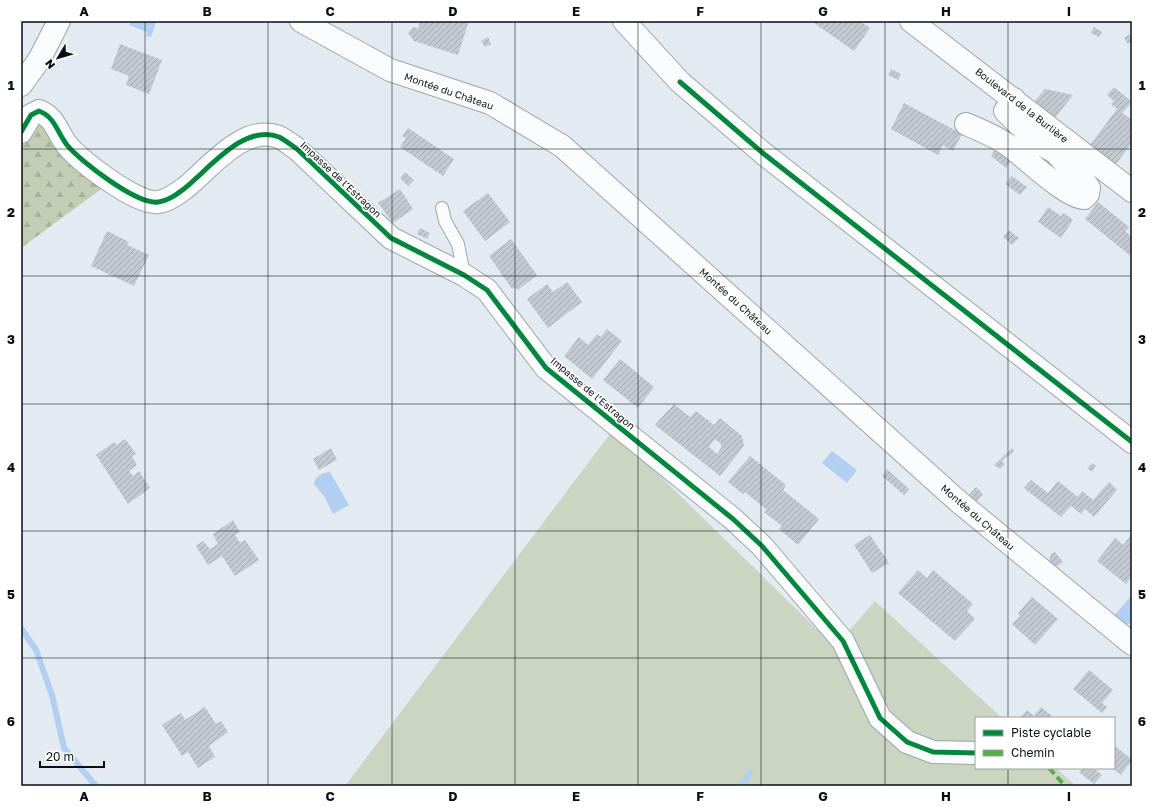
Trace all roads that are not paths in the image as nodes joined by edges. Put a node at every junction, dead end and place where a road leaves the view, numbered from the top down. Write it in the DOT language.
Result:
graph roads {
  1 [pos="59,21"];
  2 [pos="301,21"];
  3 [pos="624,21"];
  4 [pos="911,21"];
  5 [pos="21,85"];
  6 [pos="1014,99"];
  7 [pos="966,124"];
  8 [pos="21,132"];
  9 [pos="1132,191"];
  10 [pos="442,208"];
  11 [pos="464,275"];
  12 [pos="1132,442"];
  13 [pos="1132,644"];
  14 [pos="975,753"];
  1 -- 5 [label="street"];
  2 -- 13 [label="street, Montée du Château"];
  3 -- 12 [label="street"];
  4 -- 6 [label="street, Boulevard de la Burlière"];
  6 -- 7 [label="street"];
  6 -- 9 [label="street, Boulevard de la Burlière"];
  8 -- 11 [label="street, Impasse de l’Estragon"];
  10 -- 11 [label="lane"];
  11 -- 14 [label="street, Impasse de l’Estragon"];
}
